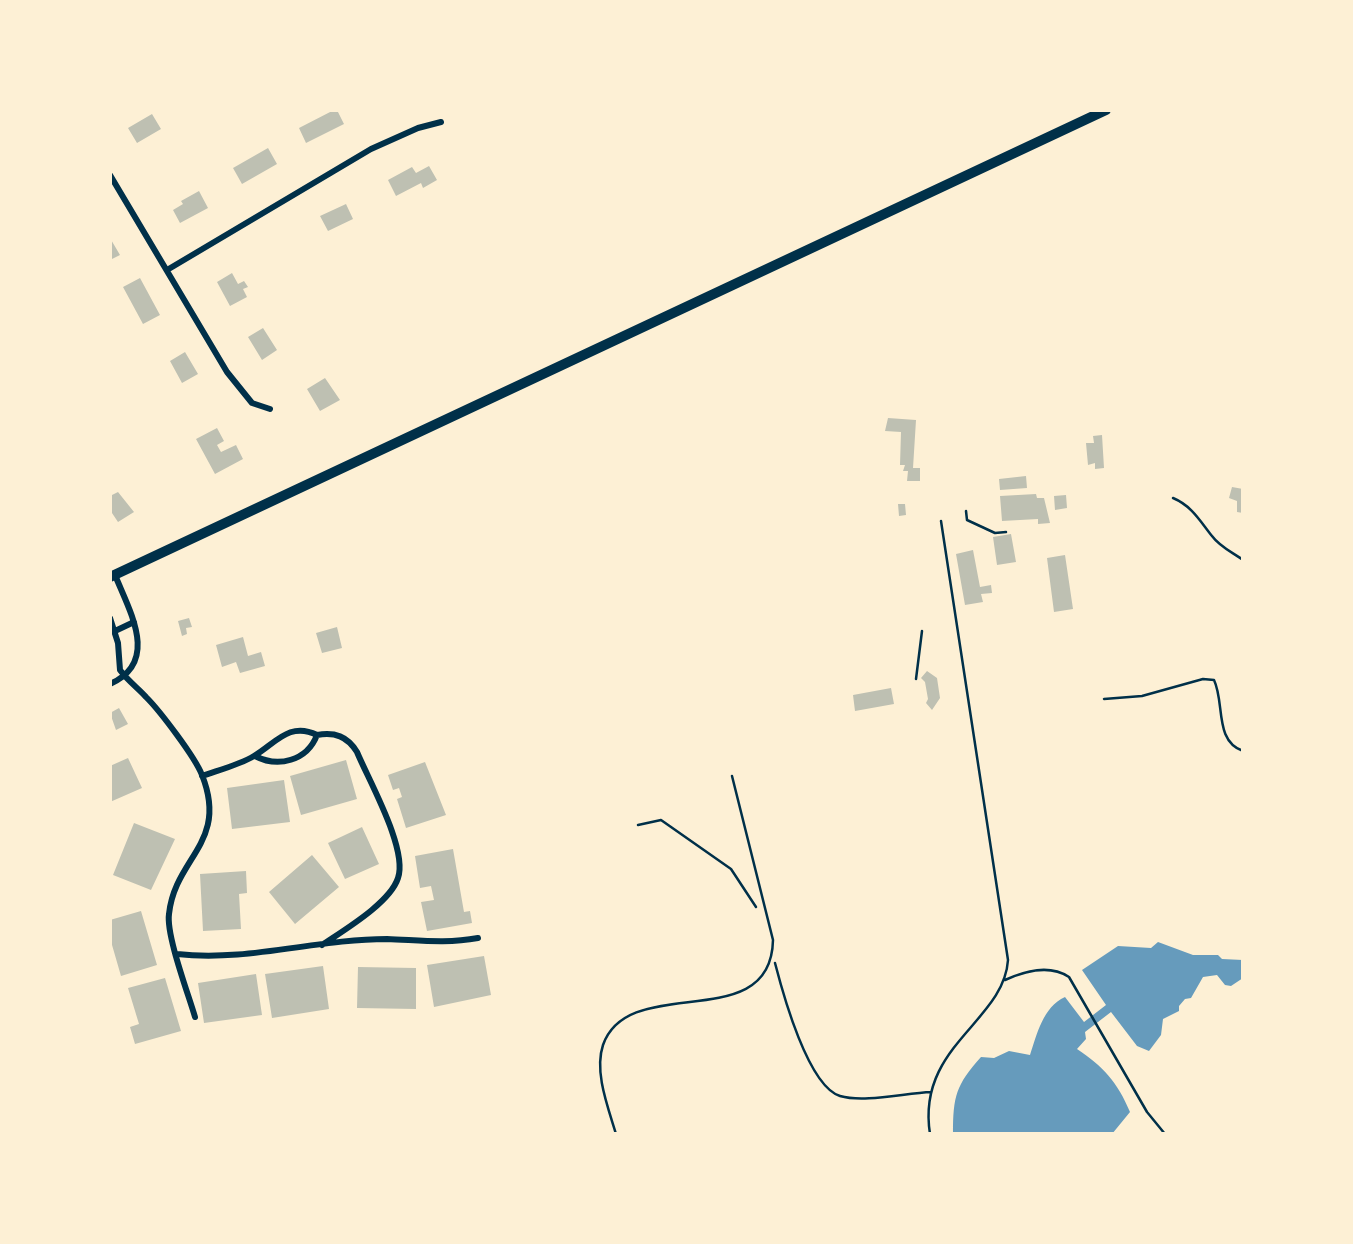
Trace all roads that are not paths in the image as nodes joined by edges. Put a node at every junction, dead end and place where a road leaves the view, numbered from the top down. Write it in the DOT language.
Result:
graph roads {
  1 [pos="1106,110"];
  2 [pos="441,122"];
  3 [pos="110,175"];
  4 [pos="167,270"];
  5 [pos="270,409"];
  6 [pos="112,576"];
  7 [pos="110,618"];
  8 [pos="134,622"];
  9 [pos="115,631"];
  10 [pos="125,677"];
  11 [pos="110,684"];
  12 [pos="317,735"];
  13 [pos="255,756"];
  14 [pos="202,776"];
  15 [pos="732,776"];
  16 [pos="478,938"];
  17 [pos="322,944"];
  18 [pos="177,954"];
  19 [pos="195,1017"];
  20 [pos="616,1134"];
  1 -- 6 [label="main road"];
  2 -- 4 [label="street"];
  3 -- 4 [label="street"];
  4 -- 5 [label="street"];
  6 -- 8 [label="street"];
  7 -- 9 [label="street"];
  8 -- 9 [label="street"];
  8 -- 10 [label="street"];
  9 -- 10 [label="street"];
  10 -- 11 [label="street"];
  10 -- 14 [label="street"];
  12 -- 13 [label="street"];
  12 -- 13 [label="street"];
  12 -- 17 [label="street"];
  13 -- 14 [label="street"];
  14 -- 18 [label="street"];
  15 -- 20 [label="lane"];
  16 -- 17 [label="street"];
  17 -- 18 [label="street"];
  18 -- 19 [label="street"];
}
